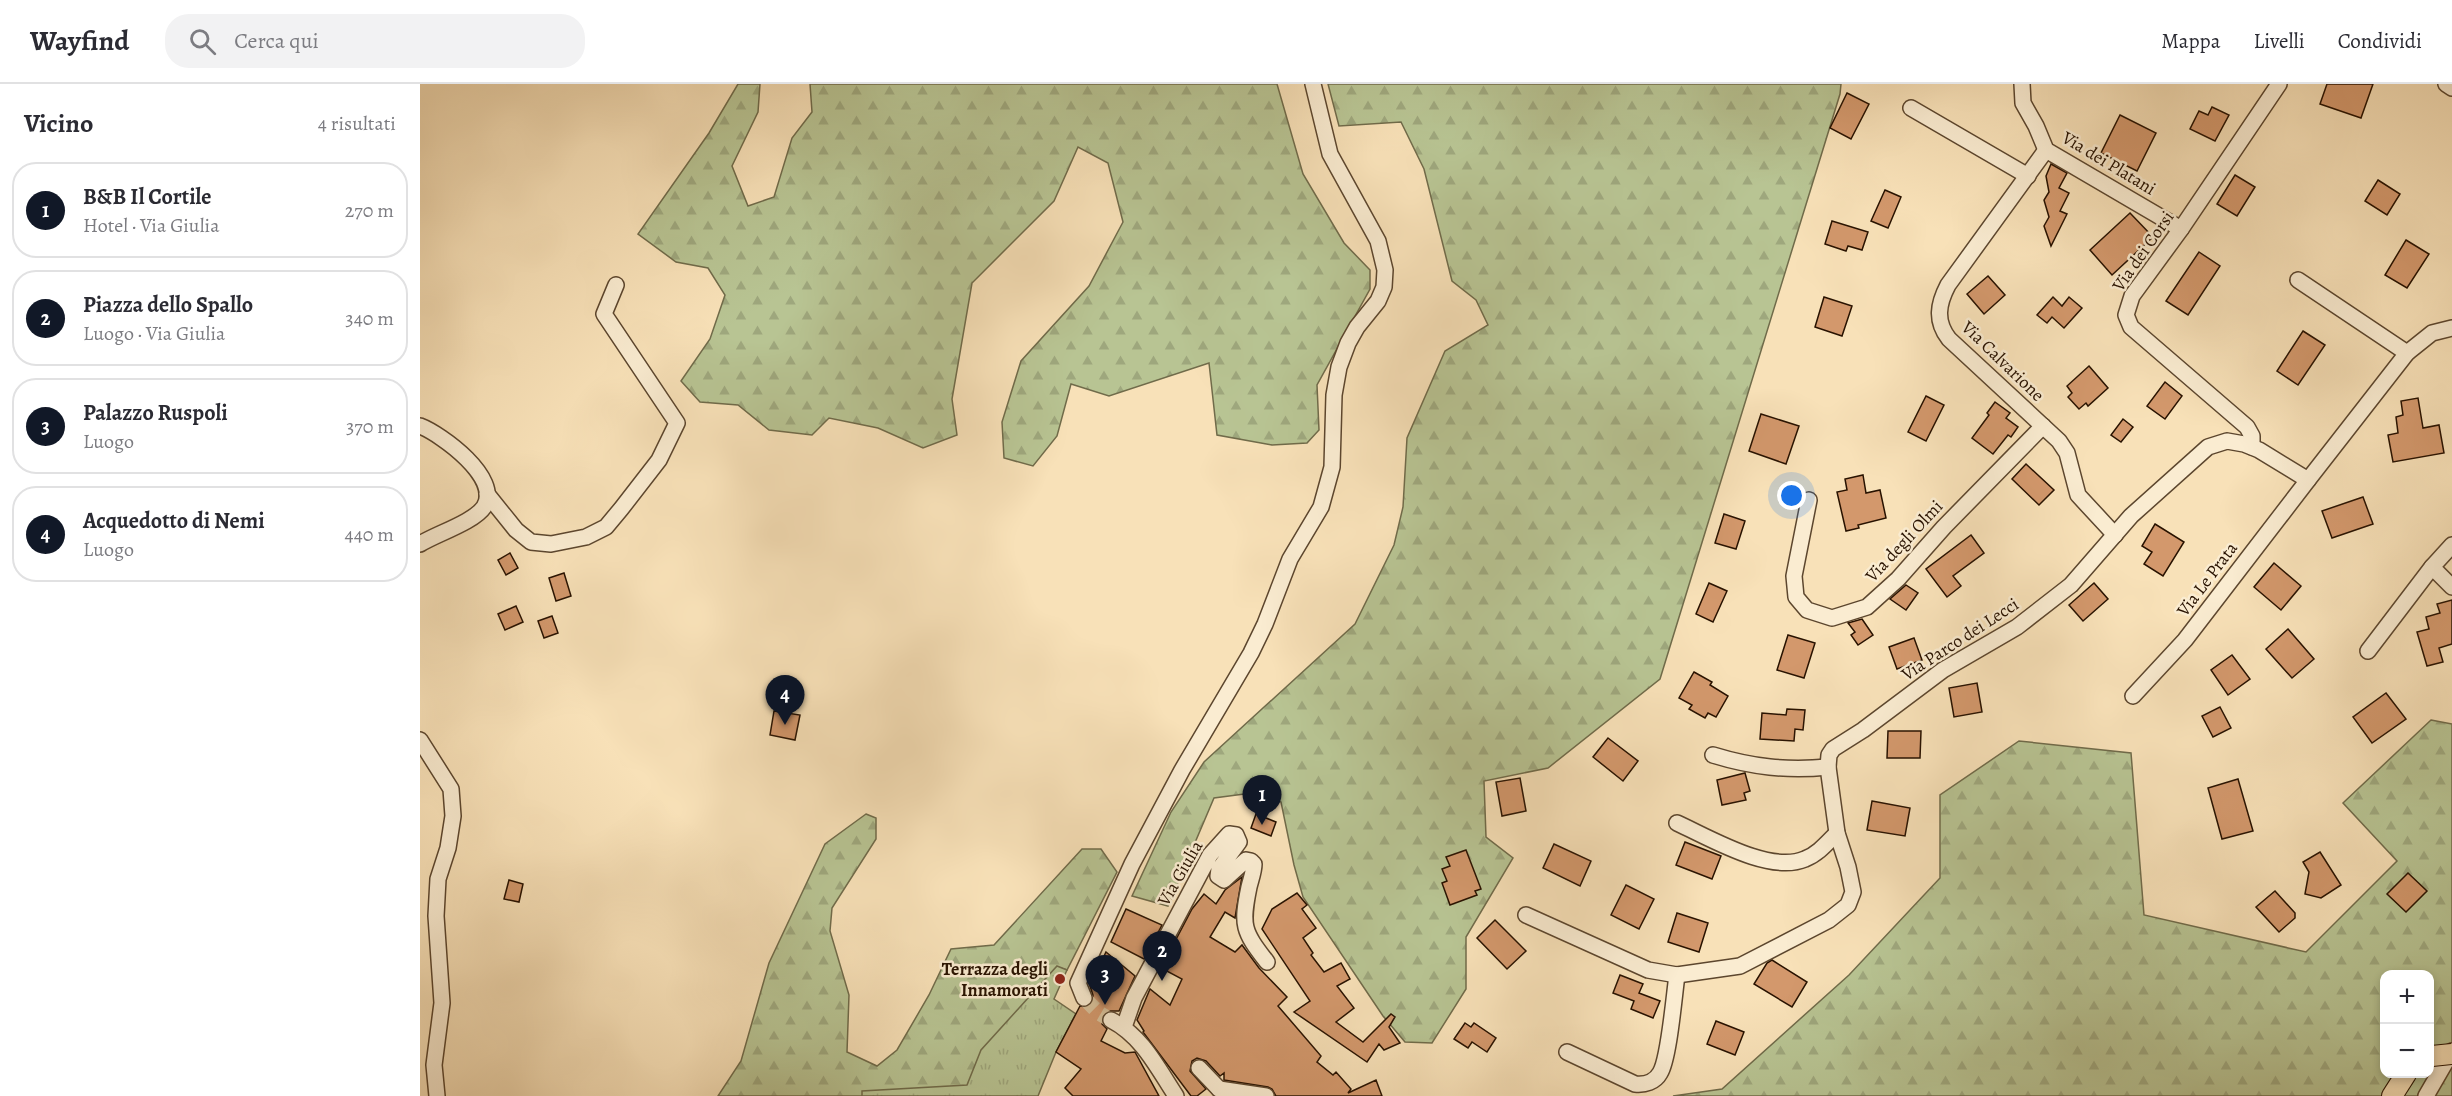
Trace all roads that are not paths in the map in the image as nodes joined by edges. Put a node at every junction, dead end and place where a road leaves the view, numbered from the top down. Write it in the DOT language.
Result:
graph roads {
  1 [pos="1313,84"];
  2 [pos="2022,84"];
  3 [pos="2279,84"];
  4 [pos="2446,84"];
  5 [pos="2452,88"];
  6 [pos="1911,108"];
  7 [pos="2046,150"];
  8 [pos="2028,176"];
  9 [pos="2181,230"];
  10 [pos="2298,280"];
  11 [pos="616,285"];
  12 [pos="2452,328"];
  13 [pos="2407,353"];
  14 [pos="420,426"];
  15 [pos="2043,426"];
  16 [pos="2252,447"];
  17 [pos="2308,480"];
  18 [pos="487,494"];
  19 [pos="1809,500"];
  20 [pos="2115,535"];
  21 [pos="420,544"];
  22 [pos="2452,545"];
  23 [pos="2432,567"];
  24 [pos="2452,587"];
  25 [pos="2368,651"];
  26 [pos="2133,696"];
  27 [pos="420,740"];
  28 [pos="1713,755"];
  29 [pos="1828,767"];
  30 [pos="1677,823"];
  31 [pos="1837,833"];
  32 [pos="1526,915"];
  33 [pos="1266,962"];
  34 [pos="1677,975"];
  35 [pos="1083,995"];
  36 [pos="1567,1052"];
  37 [pos="2452,1053"];
  38 [pos="2434,1056"];
  39 [pos="1199,1068"];
  40 [pos="2403,1078"];
  41 [pos="1216,1092"];
  42 [pos="437,1096"];
  43 [pos="1176,1096"];
  44 [pos="1266,1096"];
  45 [pos="2392,1096"];
  46 [pos="2426,1096"];
  1 -- 35 [label="street"];
  2 -- 7 [label="street, Via dei Platani"];
  3 -- 9 [label="street, Via dei Corsi"];
  4 -- 5 [label="street"];
  6 -- 8 [label="street"];
  7 -- 8 [label="street, Via Calvarione"];
  7 -- 9 [label="street, Via dei Platani"];
  8 -- 15 [label="street, Via Calvarione"];
  9 -- 16 [label="street, Via dei Corsi"];
  10 -- 13 [label="street"];
  11 -- 18 [label="street"];
  12 -- 13 [label="street"];
  13 -- 17 [label="street"];
  14 -- 18 [label="street"];
  15 -- 19 [label="street, Via degli Olmi"];
  15 -- 20 [label="street, Via Calvarione"];
  16 -- 17 [label="street, Via Parco dei Lecci"];
  16 -- 20 [label="street, Via Parco dei Lecci"];
  17 -- 26 [label="street, Via Le Prata"];
  18 -- 21 [label="street"];
  20 -- 29 [label="street, Via Parco dei Lecci"];
  22 -- 23 [label="street"];
  23 -- 24 [label="street"];
  23 -- 25 [label="street"];
  27 -- 42 [label="street"];
  28 -- 29 [label="street"];
  29 -- 31 [label="street"];
  30 -- 31 [label="street"];
  31 -- 34 [label="street"];
  32 -- 34 [label="street"];
  33 -- 43 [label="street, Via Giulia"];
  34 -- 36 [label="street"];
  37 -- 38 [label="main road, bridge"];
  37 -- 46 [label="street"];
  39 -- 41 [label="street"];
  40 -- 45 [label="main road"];
  41 -- 44 [label="street"];
}
